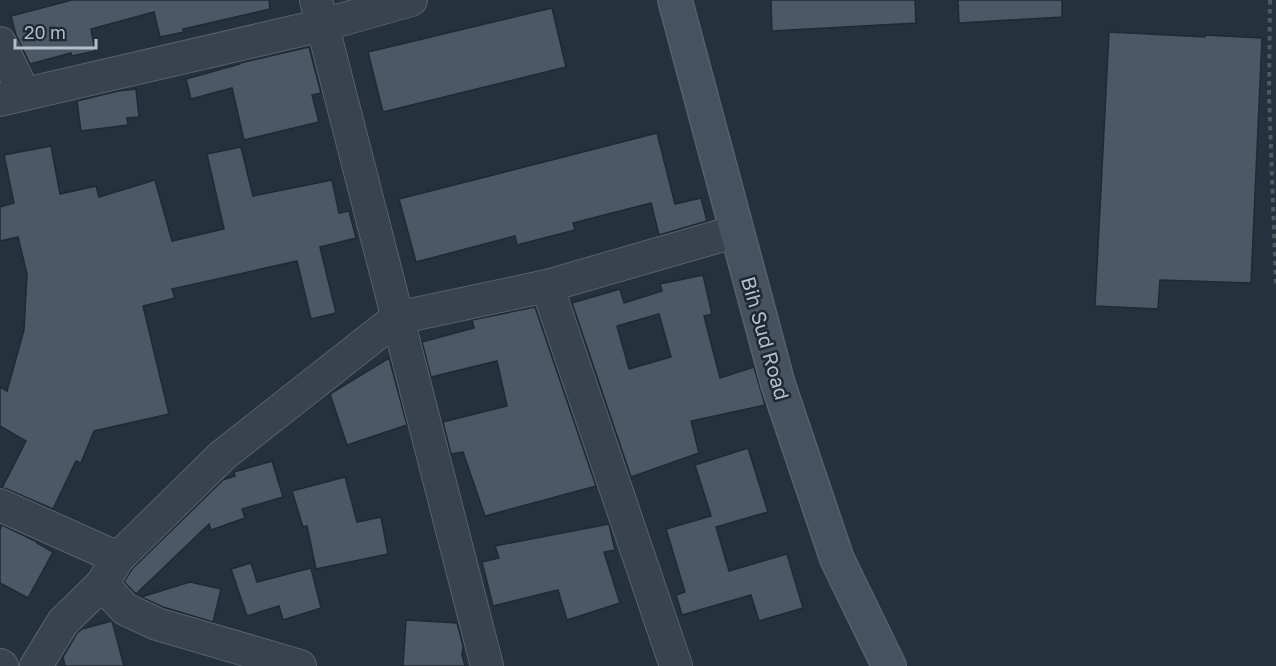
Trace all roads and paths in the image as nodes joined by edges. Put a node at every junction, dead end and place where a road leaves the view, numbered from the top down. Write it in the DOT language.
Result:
graph roads {
  1 [pos="411,0"];
  2 [pos="675,0"];
  3 [pos="1270,0"];
  4 [pos="319,13"];
  5 [pos="0,43"];
  6 [pos="12,97"];
  7 [pos="737,231"];
  8 [pos="1276,285"];
  9 [pos="547,286"];
  10 [pos="397,318"];
  11 [pos="0,505"];
  12 [pos="118,558"];
  13 [pos="102,584"];
  14 [pos="36,666"];
  15 [pos="300,666"];
  16 [pos="488,666"];
  17 [pos="676,666"];
  18 [pos="889,666"];
  1 -- 4 [label="street"];
  2 -- 7 [label="main road, Bih Sud Road"];
  3 -- 8 [label="path"];
  4 -- 6 [label="street"];
  4 -- 10 [label="street"];
  5 -- 6 [label="street"];
  7 -- 9 [label="street"];
  7 -- 18 [label="main road, Bih Sud Road"];
  9 -- 10 [label="street"];
  9 -- 17 [label="street"];
  10 -- 12 [label="street"];
  10 -- 16 [label="street"];
  11 -- 12 [label="street"];
  12 -- 13 [label="street"];
  13 -- 14 [label="street"];
  13 -- 15 [label="street"];
}
